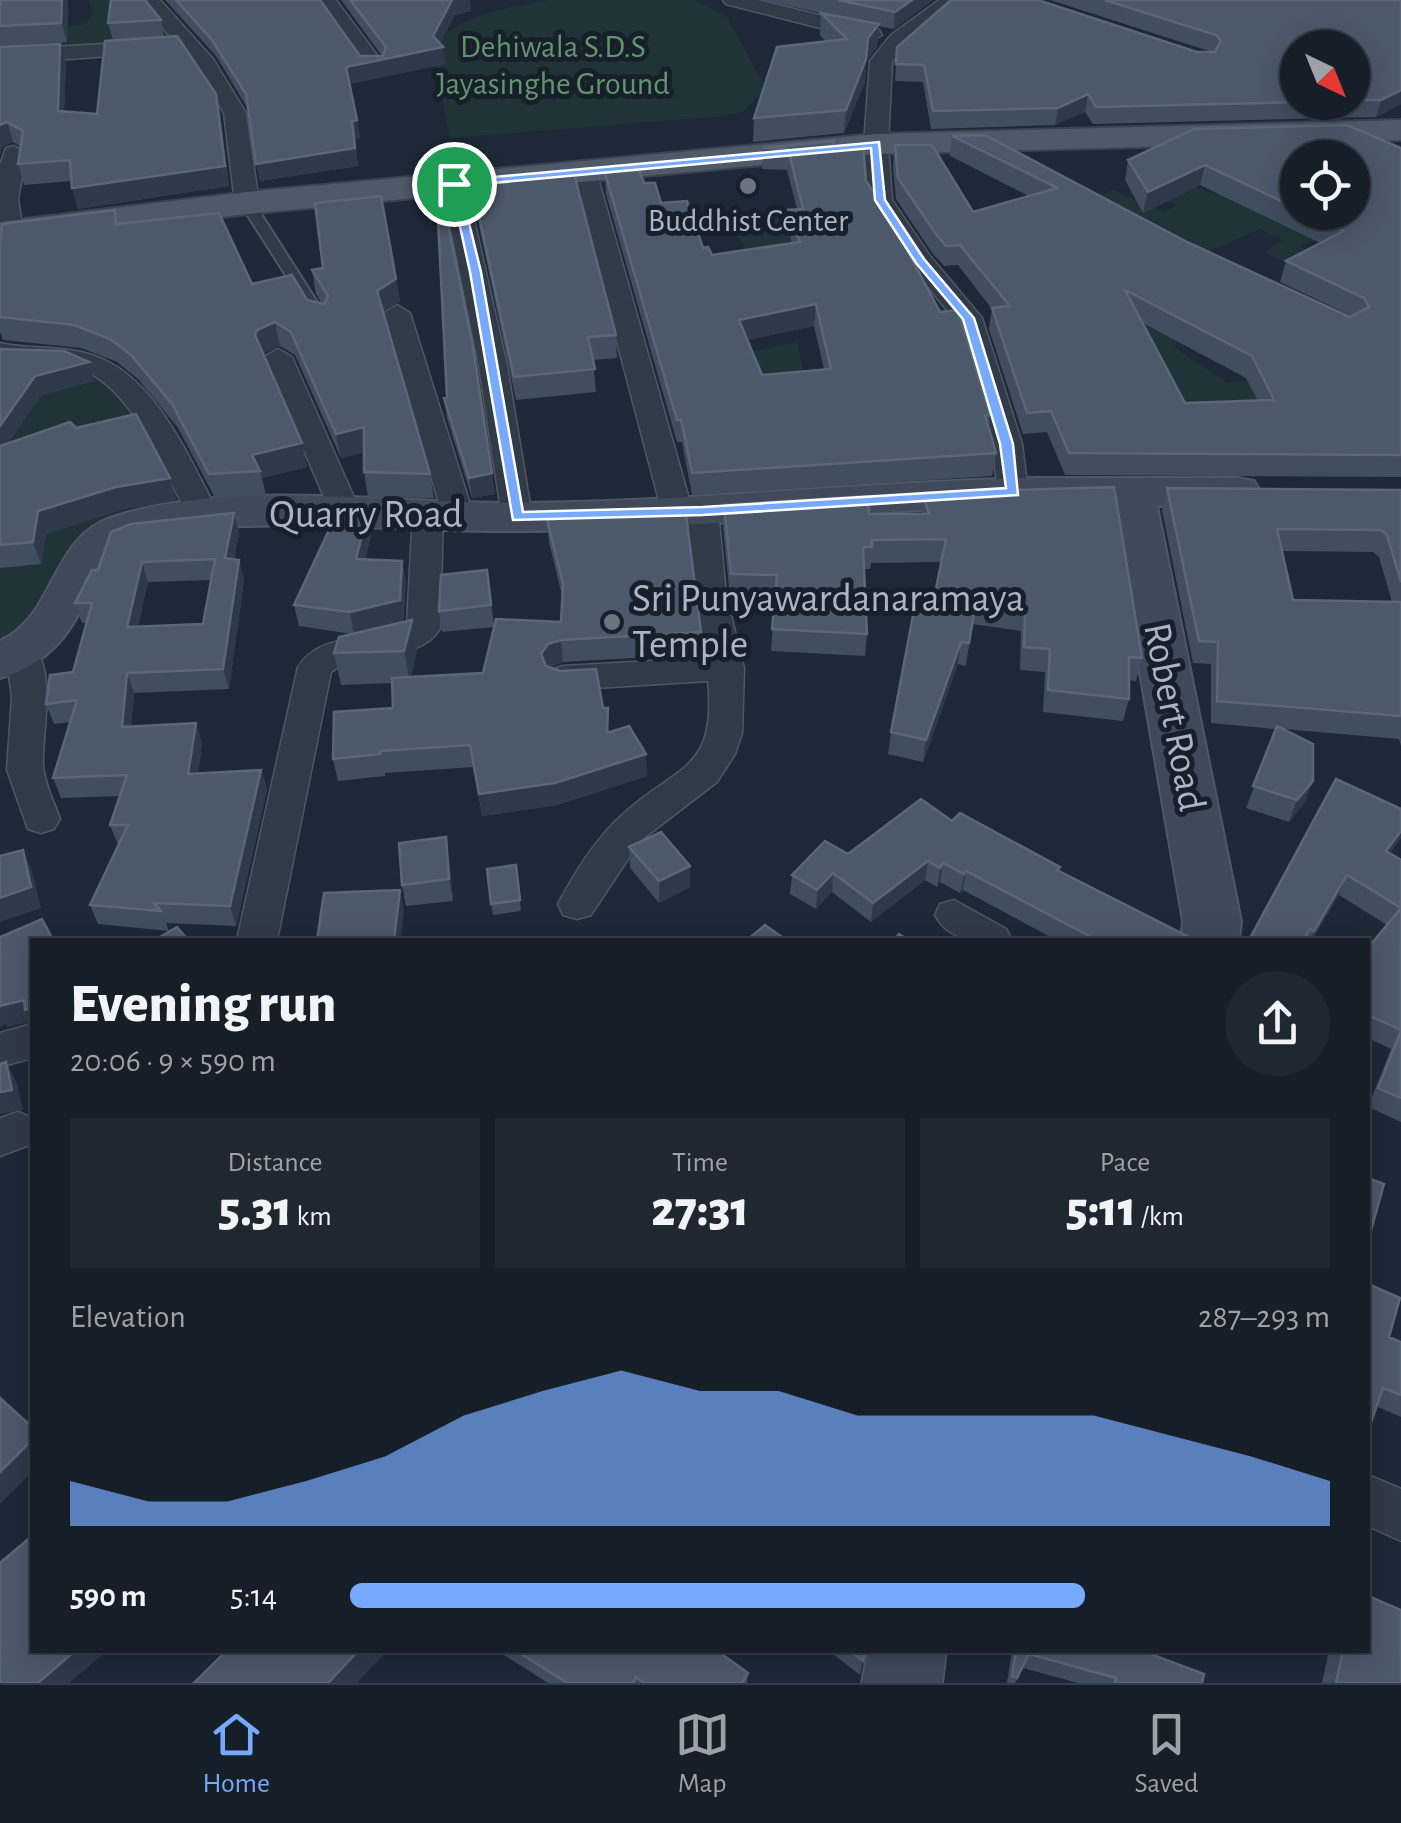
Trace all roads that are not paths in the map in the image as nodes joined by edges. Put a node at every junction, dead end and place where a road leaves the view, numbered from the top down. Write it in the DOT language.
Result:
graph roads {
  1 [pos="149,0"];
  2 [pos="326,0"];
  3 [pos="733,0"];
  4 [pos="952,0"];
  5 [pos="899,40"];
  6 [pos="188,45"];
  7 [pos="0,57"];
  8 [pos="374,66"];
  9 [pos="1401,130"];
  10 [pos="984,142"];
  11 [pos="876,144"];
  12 [pos="14,153"];
  13 [pos="1030,166"];
  14 [pos="584,172"];
  15 [pos="454,184"];
  16 [pos="247,203"];
  17 [pos="5,232"];
  18 [pos="397,312"];
  19 [pos="322,321"];
  20 [pos="0,351"];
  21 [pos="278,357"];
  22 [pos="1284,491"];
  23 [pos="1013,492"];
  24 [pos="1132,495"];
  25 [pos="345,511"];
  26 [pos="690,512"];
  27 [pos="443,513"];
  28 [pos="205,516"];
  29 [pos="517,517"];
  30 [pos="11,658"];
  31 [pos="727,668"];
  32 [pos="563,678"];
  33 [pos="41,818"];
  34 [pos="578,904"];
  35 [pos="954,915"];
  36 [pos="257,938"];
  37 [pos="989,938"];
  38 [pos="1210,938"];
  39 [pos="30,1042"];
  40 [pos="0,1050"];
  41 [pos="1370,1501"];
  42 [pos="1401,1515"];
  43 [pos="907,1653"];
  44 [pos="902,1683"];
  1 -- 6 [label="street"];
  2 -- 8 [label="street"];
  3 -- 5 [label="street"];
  4 -- 5 [label="street"];
  5 -- 11 [label="street"];
  6 -- 7 [label="street"];
  6 -- 16 [label="street"];
  9 -- 10 [label="main road"];
  10 -- 11 [label="main road"];
  10 -- 13 [label="street"];
  11 -- 14 [label="main road"];
  11 -- 23 [label="street"];
  12 -- 17 [label="street"];
  14 -- 15 [label="main road"];
  14 -- 26 [label="street"];
  15 -- 16 [label="main road"];
  15 -- 29 [label="street"];
  16 -- 17 [label="main road"];
  16 -- 19 [label="lane"];
  18 -- 27 [label="street"];
  20 -- 28 [label="street"];
  21 -- 25 [label="street"];
  22 -- 24 [label="street, Quarry Road"];
  23 -- 24 [label="street, Quarry Road"];
  23 -- 26 [label="street, Quarry Road"];
  24 -- 38 [label="street, Robert Road"];
  25 -- 27 [label="street, Quarry Road"];
  25 -- 28 [label="street, Quarry Road"];
  26 -- 29 [label="street, Quarry Road"];
  26 -- 31 [label="street"];
  27 -- 29 [label="street, Quarry Road"];
  27 -- 36 [label="street"];
  28 -- 30 [label="street, Quarry Road"];
  30 -- 33 [label="street"];
  31 -- 32 [label="street"];
  31 -- 34 [label="street"];
  35 -- 37 [label="street"];
  39 -- 40 [label="street"];
  41 -- 42 [label="street"];
  43 -- 44 [label="street"];
}
